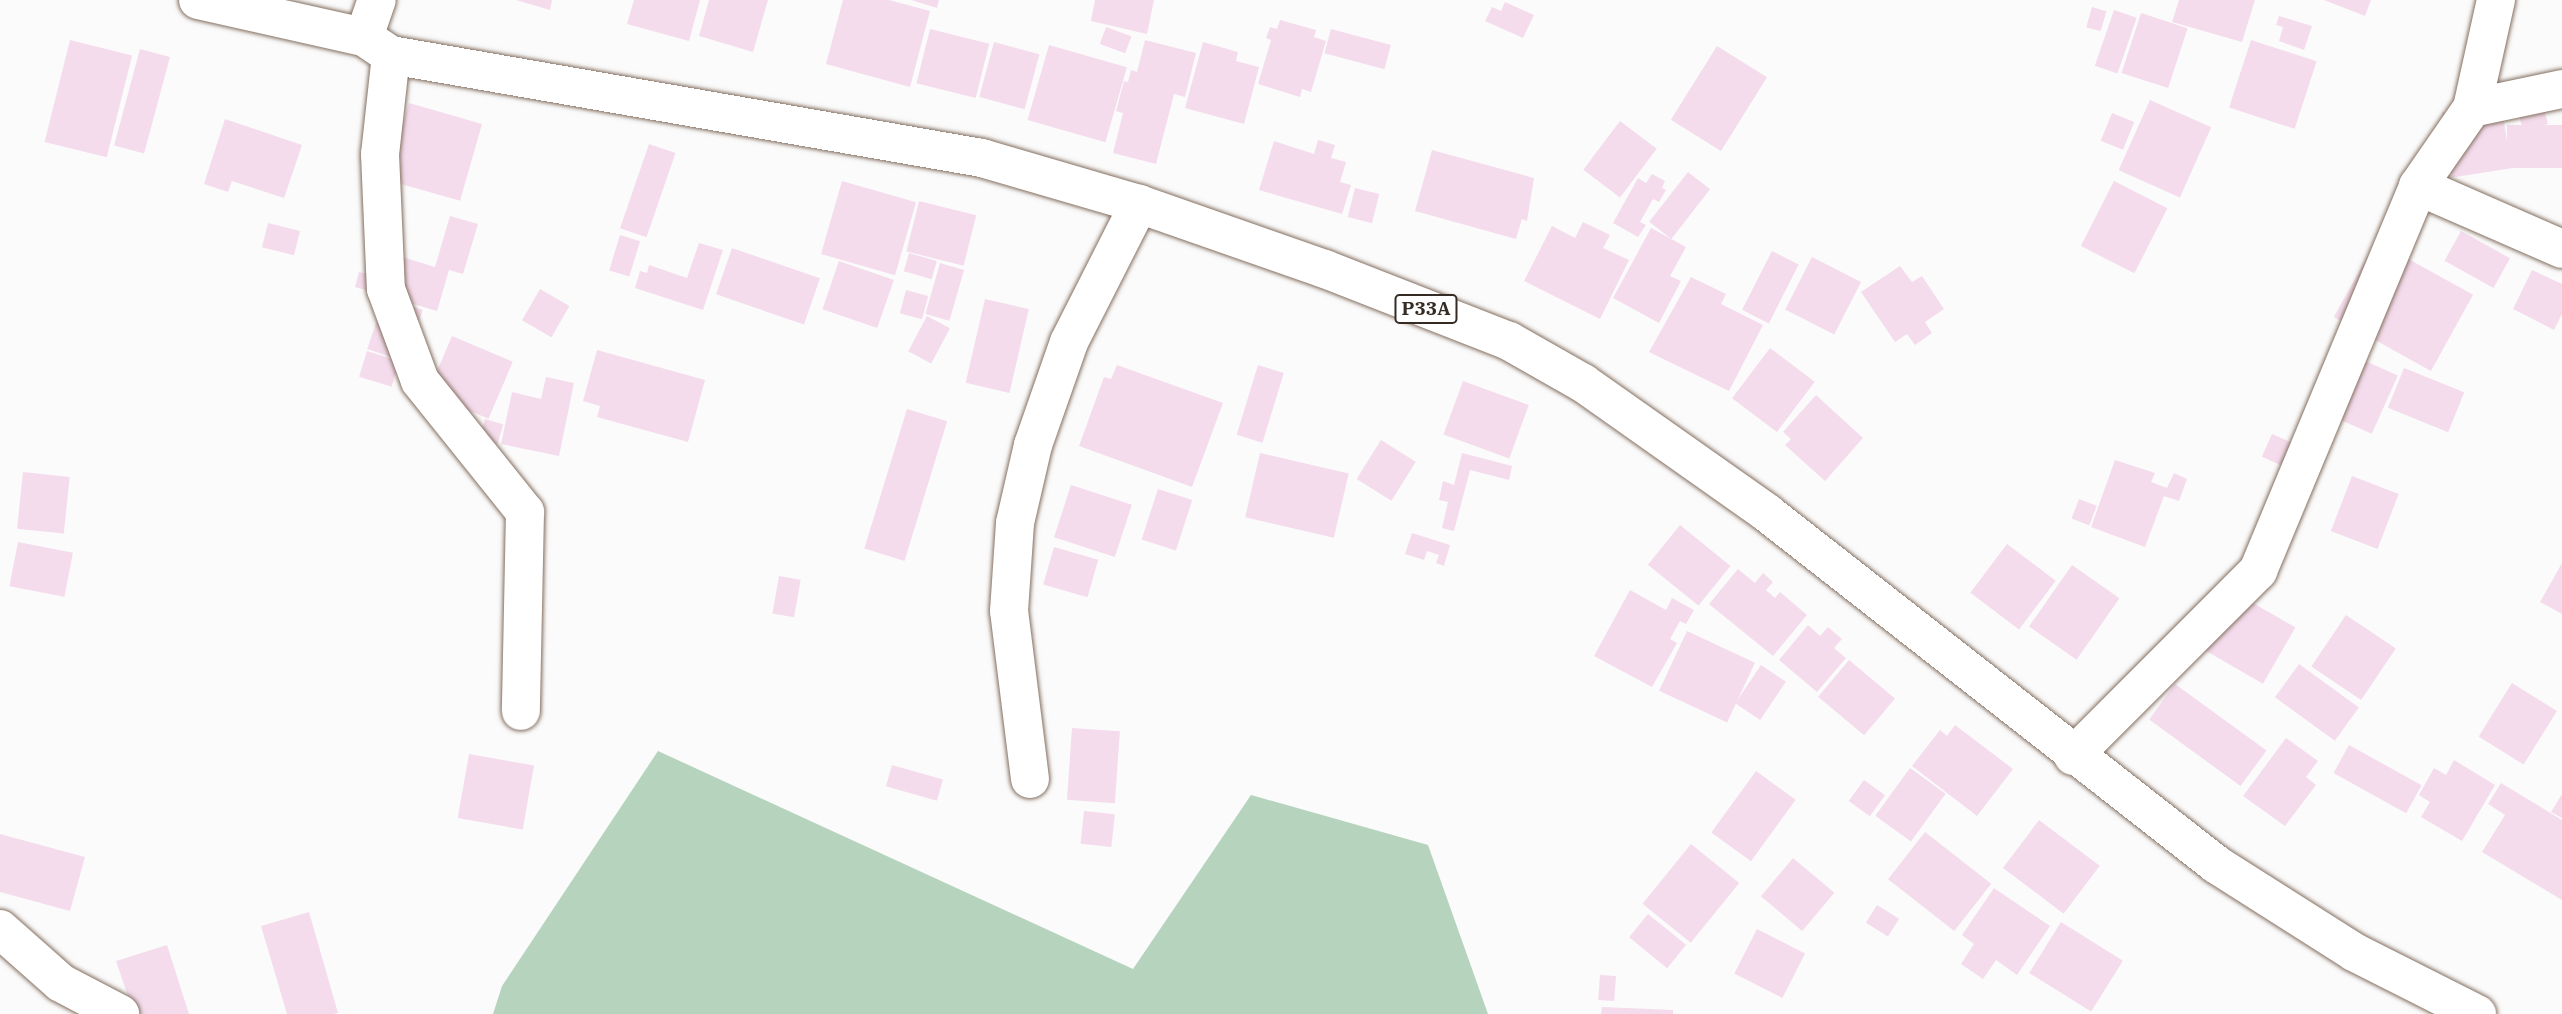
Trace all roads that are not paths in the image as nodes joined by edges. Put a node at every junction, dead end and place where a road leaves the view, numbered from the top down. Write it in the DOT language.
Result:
graph roads {
  1 [pos="198,0"];
  2 [pos="377,0"];
  3 [pos="2496,0"];
  4 [pos="378,46"];
  5 [pos="2562,89"];
  6 [pos="2472,108"];
  7 [pos="2418,186"];
  8 [pos="1139,204"];
  9 [pos="2562,249"];
  10 [pos="521,711"];
  11 [pos="2073,756"];
  12 [pos="1030,779"];
  13 [pos="0,929"];
  14 [pos="120,1014"];
  15 [pos="2477,1014"];
  1 -- 4 [label="street, P33A"];
  2 -- 4 [label="street"];
  3 -- 6 [label="street"];
  4 -- 8 [label="street, P33A"];
  4 -- 10 [label="street"];
  5 -- 6 [label="street"];
  6 -- 7 [label="street"];
  7 -- 9 [label="street"];
  7 -- 11 [label="street"];
  8 -- 11 [label="street, P33A"];
  8 -- 12 [label="street"];
  11 -- 15 [label="street, P33A"];
  13 -- 14 [label="street"];
}
